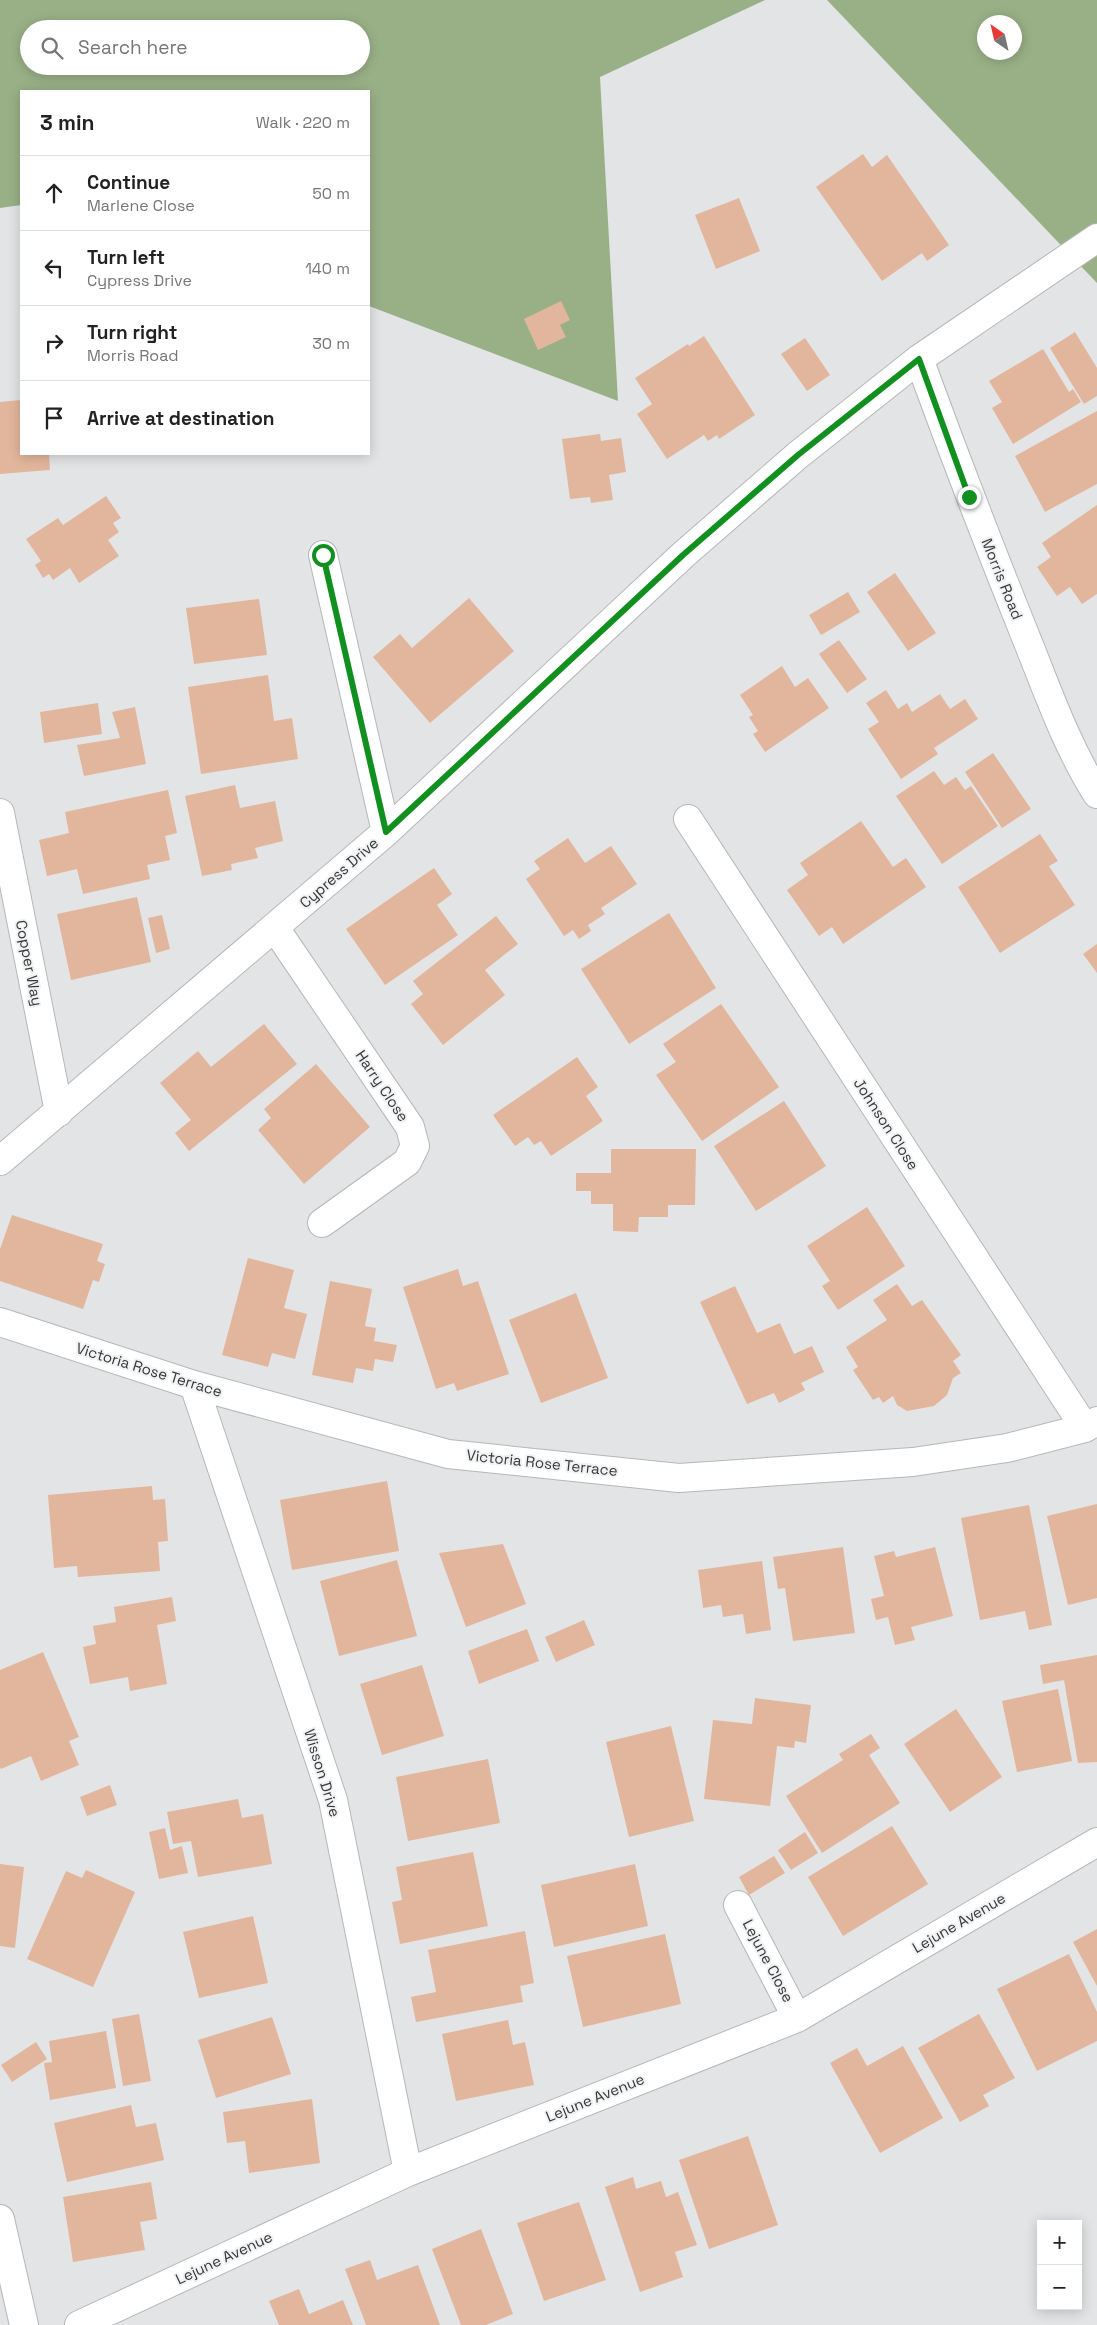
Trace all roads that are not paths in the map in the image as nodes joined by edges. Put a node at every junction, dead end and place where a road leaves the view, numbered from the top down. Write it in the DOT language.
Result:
graph roads {
  1 [pos="1097,238"];
  2 [pos="919,359"];
  3 [pos="323,555"];
  4 [pos="1097,794"];
  5 [pos="0,813"];
  6 [pos="688,819"];
  7 [pos="386,832"];
  8 [pos="275,928"];
  9 [pos="58,1112"];
  10 [pos="0,1161"];
  11 [pos="322,1223"];
  12 [pos="0,1322"];
  13 [pos="194,1385"];
  14 [pos="1091,1424"];
  15 [pos="1097,1842"];
  16 [pos="738,1905"];
  17 [pos="797,2018"];
  18 [pos="408,2172"];
  19 [pos="0,2219"];
  20 [pos="24,2325"];
  21 [pos="79,2325"];
  1 -- 2 [label="street, Cypress Drive"];
  2 -- 4 [label="street, Morris Road"];
  2 -- 7 [label="street, Cypress Drive"];
  3 -- 7 [label="street"];
  5 -- 9 [label="street, Copper Way"];
  6 -- 14 [label="street, Johnson Close"];
  7 -- 8 [label="street, Cypress Drive"];
  8 -- 9 [label="street, Cypress Drive"];
  8 -- 11 [label="street, Harry Close"];
  9 -- 10 [label="street, Cypress Drive"];
  12 -- 13 [label="street, Victoria Rose Terrace"];
  13 -- 14 [label="street, Victoria Rose Terrace"];
  13 -- 18 [label="street, Wisson Drive"];
  15 -- 17 [label="street, Lejune Avenue"];
  16 -- 17 [label="street, Lejune Close"];
  17 -- 18 [label="street, Lejune Avenue"];
  18 -- 21 [label="street, Lejune Avenue"];
  19 -- 20 [label="street"];
}
